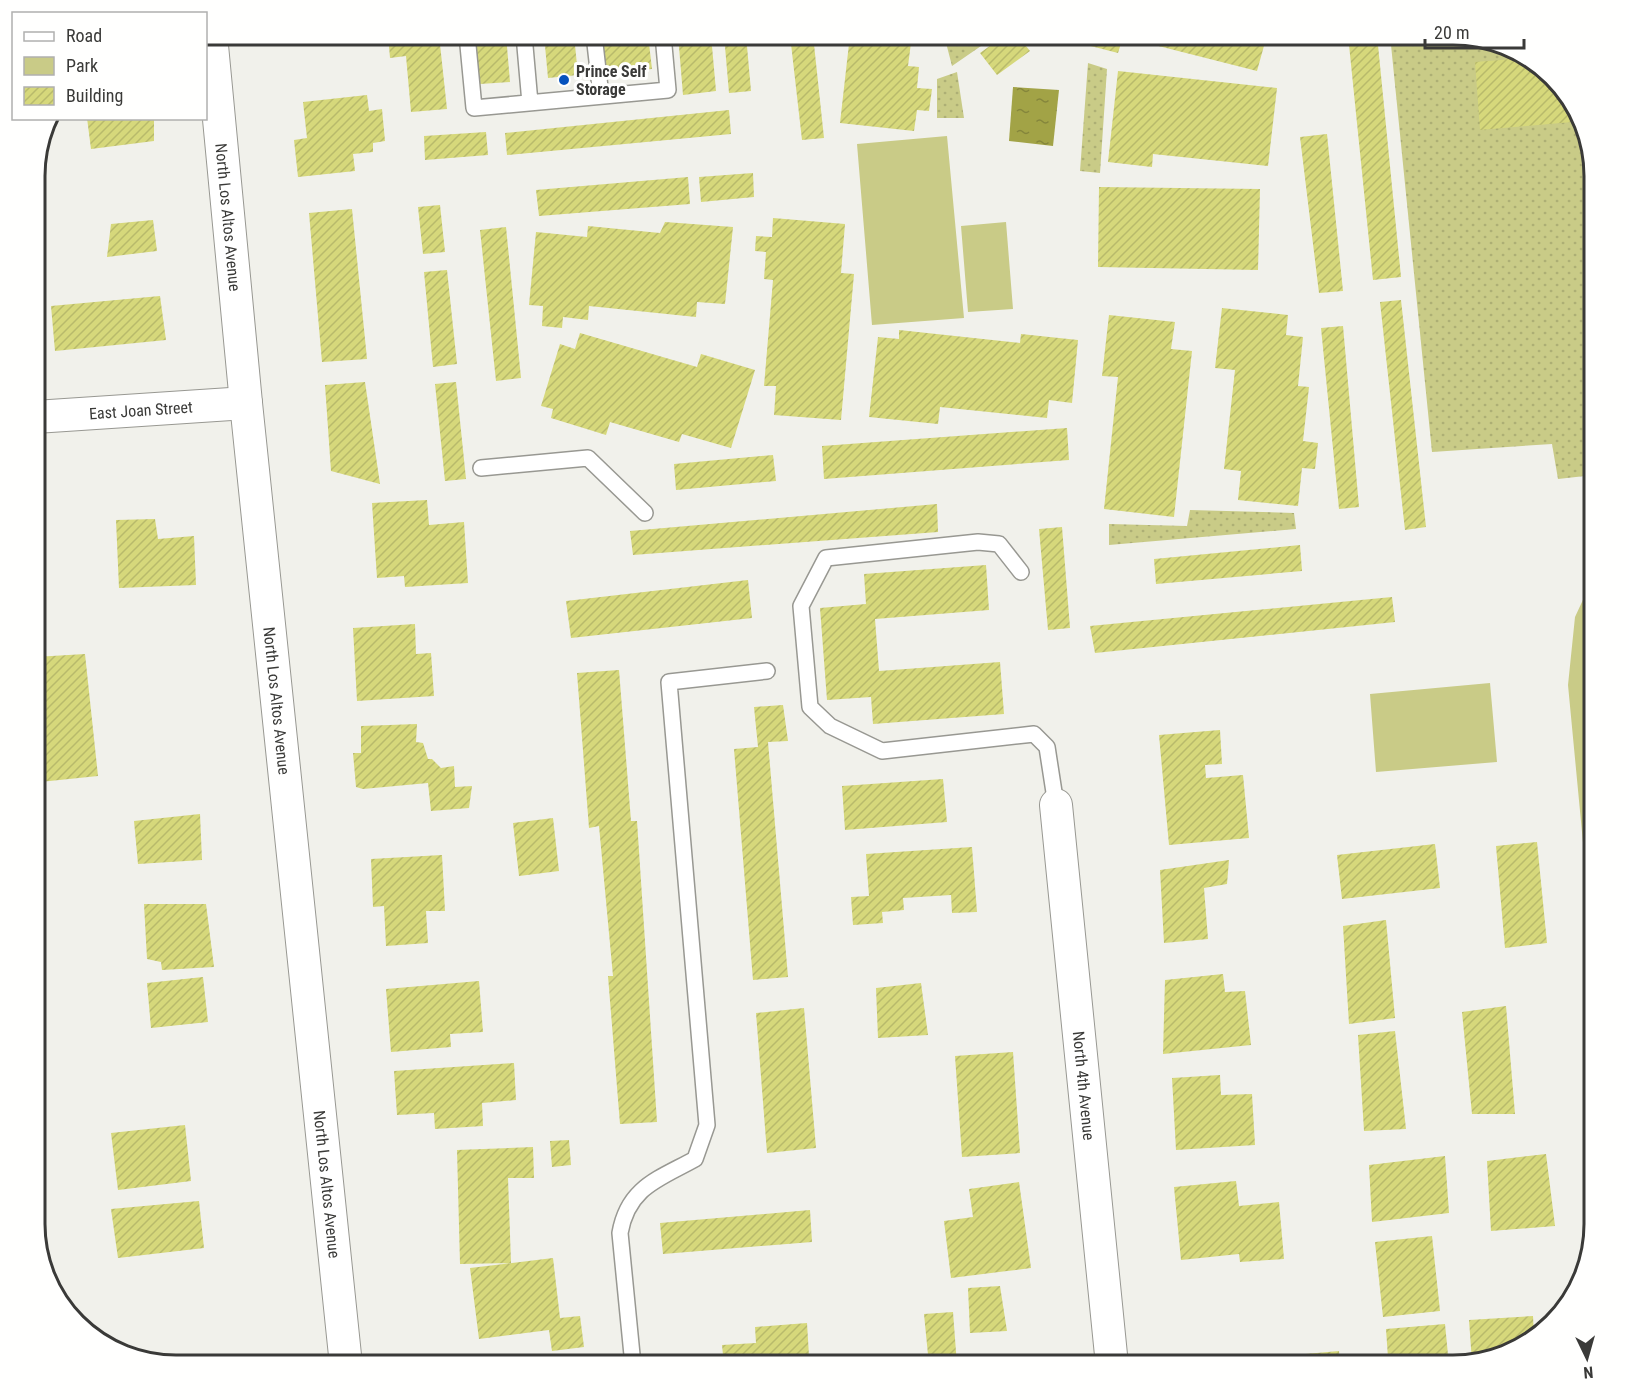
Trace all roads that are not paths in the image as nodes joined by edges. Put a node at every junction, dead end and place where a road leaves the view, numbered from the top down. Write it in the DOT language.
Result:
graph roads {
  1 [pos="213,45"];
  2 [pos="468,45"];
  3 [pos="525,45"];
  4 [pos="595,45"];
  5 [pos="664,45"];
  6 [pos="601,96"];
  7 [pos="530,103"];
  8 [pos="246,403"];
  9 [pos="45,416"];
  10 [pos="481,468"];
  11 [pos="645,513"];
  12 [pos="1021,572"];
  13 [pos="767,671"];
  14 [pos="1056,805"];
  15 [pos="345,1355"];
  16 [pos="632,1355"];
  17 [pos="1111,1355"];
  1 -- 8 [label="street, North Los Altos Avenue"];
  2 -- 7 [label="lane"];
  3 -- 7 [label="lane"];
  4 -- 6 [label="lane"];
  5 -- 6 [label="lane"];
  6 -- 7 [label="lane"];
  8 -- 9 [label="street, East Joan Street"];
  8 -- 15 [label="street, North Los Altos Avenue"];
  10 -- 11 [label="lane"];
  12 -- 14 [label="lane"];
  13 -- 16 [label="lane"];
  14 -- 17 [label="street, North 4th Avenue"];
}
